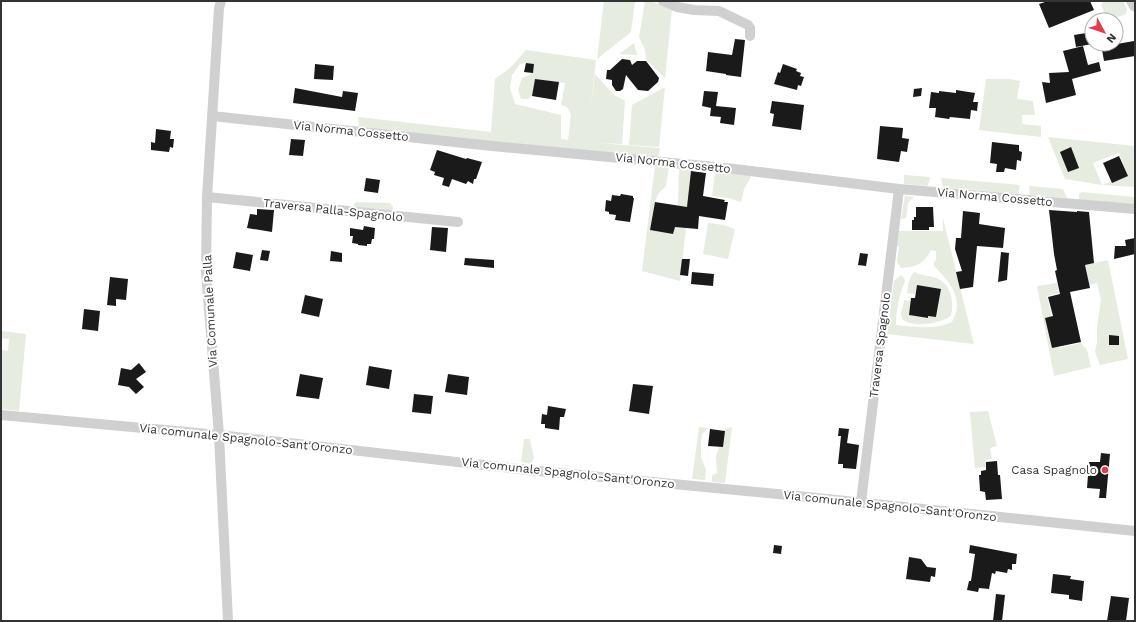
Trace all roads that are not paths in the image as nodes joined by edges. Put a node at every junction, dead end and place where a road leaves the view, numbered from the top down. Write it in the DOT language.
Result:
graph roads {
  1 [pos="221,1"];
  2 [pos="663,1"];
  3 [pos="1133,1"];
  4 [pos="1135,5"];
  5 [pos="750,36"];
  6 [pos="212,116"];
  7 [pos="899,188"];
  8 [pos="207,197"];
  9 [pos="1135,209"];
  10 [pos="458,222"];
  11 [pos="1,415"];
  12 [pos="219,435"];
  13 [pos="861,502"];
  14 [pos="1135,531"];
  15 [pos="228,621"];
  1 -- 6 [label="street, Via Comunale Palla"];
  2 -- 5 [label="street"];
  3 -- 4 [label="street"];
  6 -- 7 [label="street, Via Norma Cossetto"];
  6 -- 8 [label="street, Via Comunale Palla"];
  7 -- 9 [label="street, Via Norma Cossetto"];
  7 -- 13 [label="street, Traversa Spagnolo"];
  8 -- 10 [label="street, Traversa Palla-Spagnolo"];
  8 -- 12 [label="street, Via Comunale Palla"];
  11 -- 12 [label="street, Via comunale Spagnolo-Sant'Oronzo"];
  12 -- 13 [label="street, Via comunale Spagnolo-Sant'Oronzo"];
  12 -- 15 [label="street, Via Comunale Palla"];
  13 -- 14 [label="street, Via comunale Spagnolo-Sant'Oronzo"];
}
